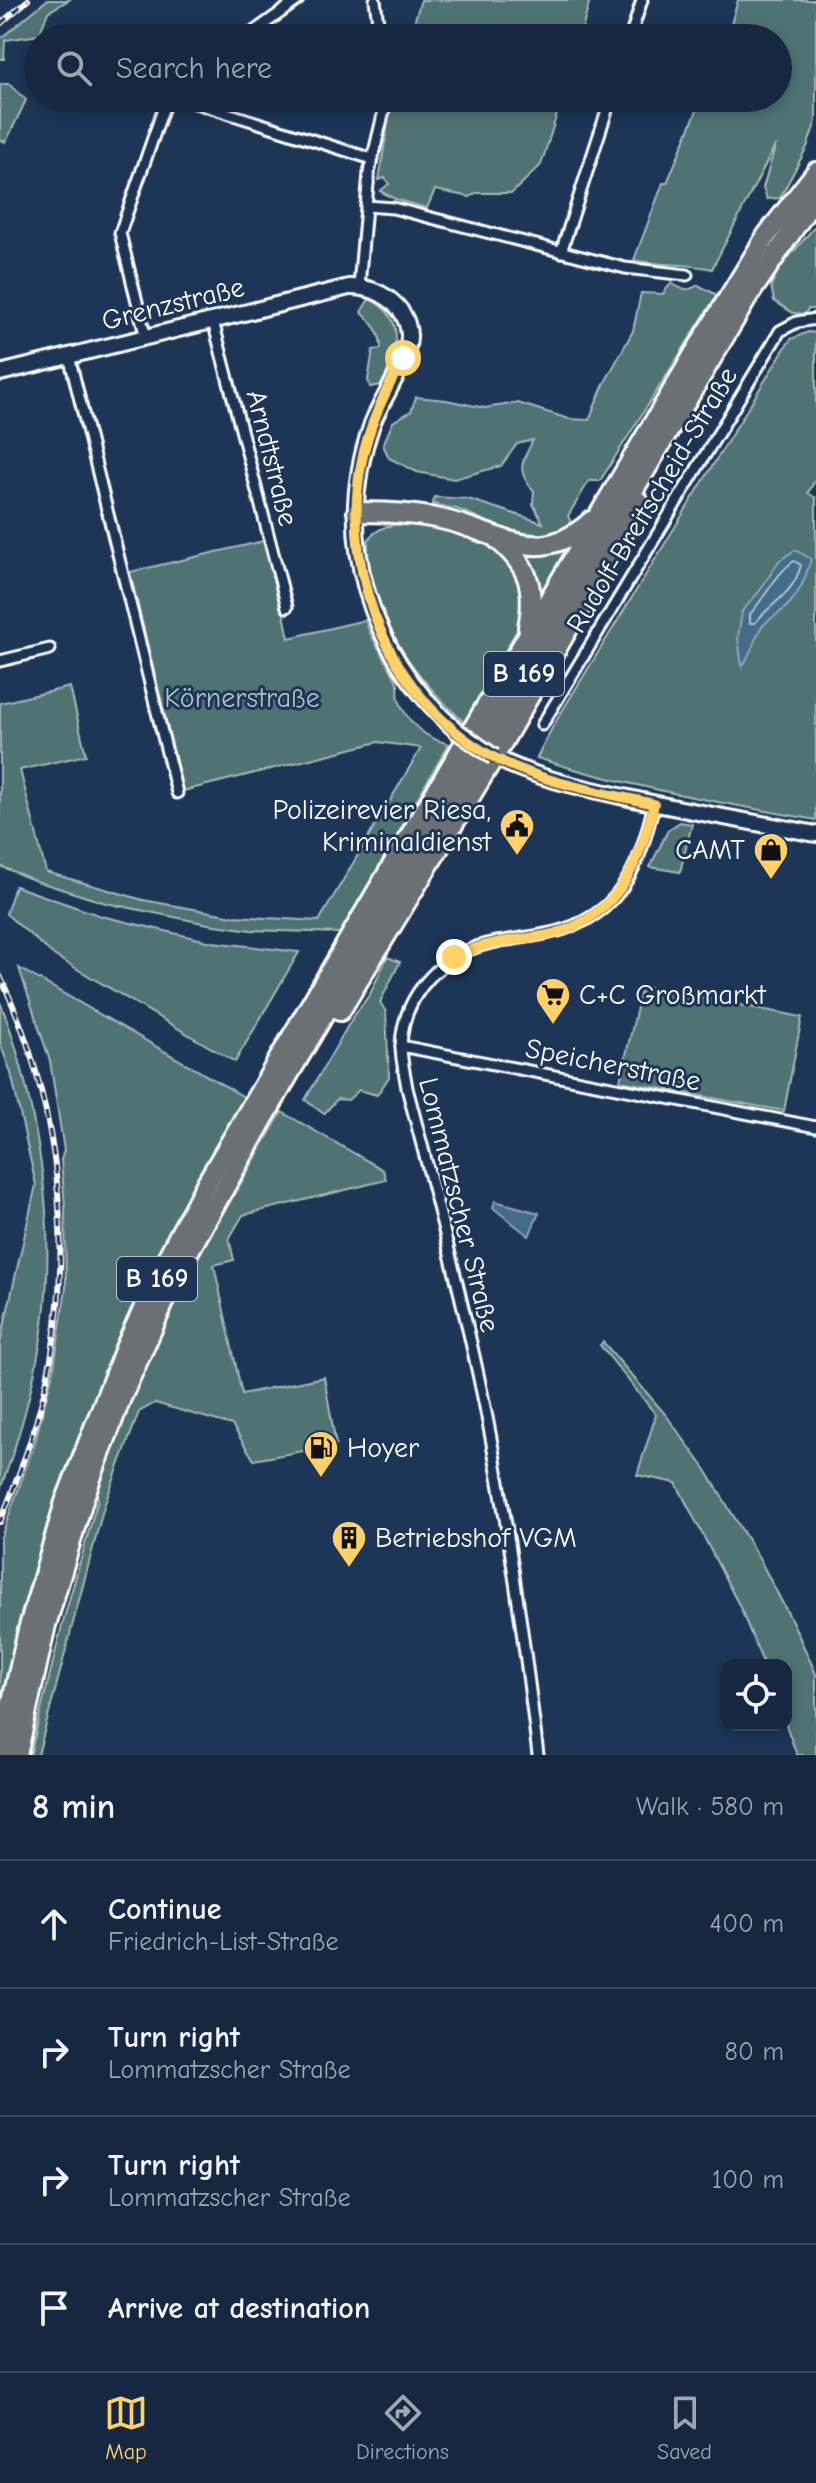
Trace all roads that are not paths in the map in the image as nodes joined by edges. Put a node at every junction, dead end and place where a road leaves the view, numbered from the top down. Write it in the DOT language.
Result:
graph roads {
  1 [pos="298,0"];
  2 [pos="375,0"];
  3 [pos="642,0"];
  4 [pos="265,24"];
  5 [pos="378,24"];
  6 [pos="634,24"];
  7 [pos="162,112"];
  8 [pos="224,112"];
  9 [pos="384,112"];
  10 [pos="606,112"];
  11 [pos="372,159"];
  12 [pos="816,172"];
  13 [pos="816,196"];
  14 [pos="366,206"];
  15 [pos="561,252"];
  16 [pos="687,275"];
  17 [pos="359,286"];
  18 [pos="816,319"];
  19 [pos="213,321"];
  20 [pos="146,338"];
  21 [pos="69,356"];
  22 [pos="0,373"];
  23 [pos="639,481"];
  24 [pos="602,511"];
  25 [pos="357,512"];
  26 [pos="497,539"];
  27 [pos="287,607"];
  28 [pos="526,638"];
  29 [pos="50,649"];
  30 [pos="0,661"];
  31 [pos="542,725"];
  32 [pos="494,757"];
  33 [pos="177,793"];
  34 [pos="654,804"];
  35 [pos="816,834"];
  36 [pos="309,1040"];
  37 [pos="401,1046"];
  38 [pos="816,1127"];
  39 [pos="0,1755"];
  40 [pos="17,1755"];
  41 [pos="538,1755"];
  1 -- 4 [label="street"];
  2 -- 5 [label="street"];
  3 -- 6 [label="street"];
  7 -- 20 [label="street"];
  8 -- 11 [label="street"];
  9 -- 11 [label="street"];
  10 -- 15 [label="street"];
  11 -- 14 [label="street"];
  12 -- 24 [label="highway, B 169"];
  13 -- 23 [label="highway, B 169"];
  14 -- 15 [label="street"];
  14 -- 17 [label="street"];
  15 -- 16 [label="street"];
  17 -- 19 [label="street, Grenzstraße"];
  17 -- 25 [label="street"];
  18 -- 31 [label="street, Rudolf-Breitscheid-Straße"];
  19 -- 20 [label="street, Grenzstraße"];
  19 -- 27 [label="street, Arndtstraße"];
  20 -- 21 [label="street, Grenzstraße"];
  21 -- 22 [label="street, Grenzstraße"];
  21 -- 33 [label="street"];
  23 -- 32 [label="highway"];
  23 -- 36 [label="highway, B 169"];
  24 -- 26 [label="highway"];
  24 -- 28 [label="highway, B 169"];
  25 -- 26 [label="highway"];
  25 -- 32 [label="street, bridge"];
  26 -- 28 [label="highway"];
  28 -- 39 [label="highway, B 169"];
  29 -- 30 [label="street"];
  32 -- 34 [label="street"];
  32 -- 36 [label="highway"];
  34 -- 35 [label="street"];
  34 -- 37 [label="street, Lommatzscher Straße"];
  36 -- 40 [label="highway, B 169"];
  37 -- 38 [label="street, Speicherstraße"];
  37 -- 41 [label="street, Lommatzscher Straße"];
}
